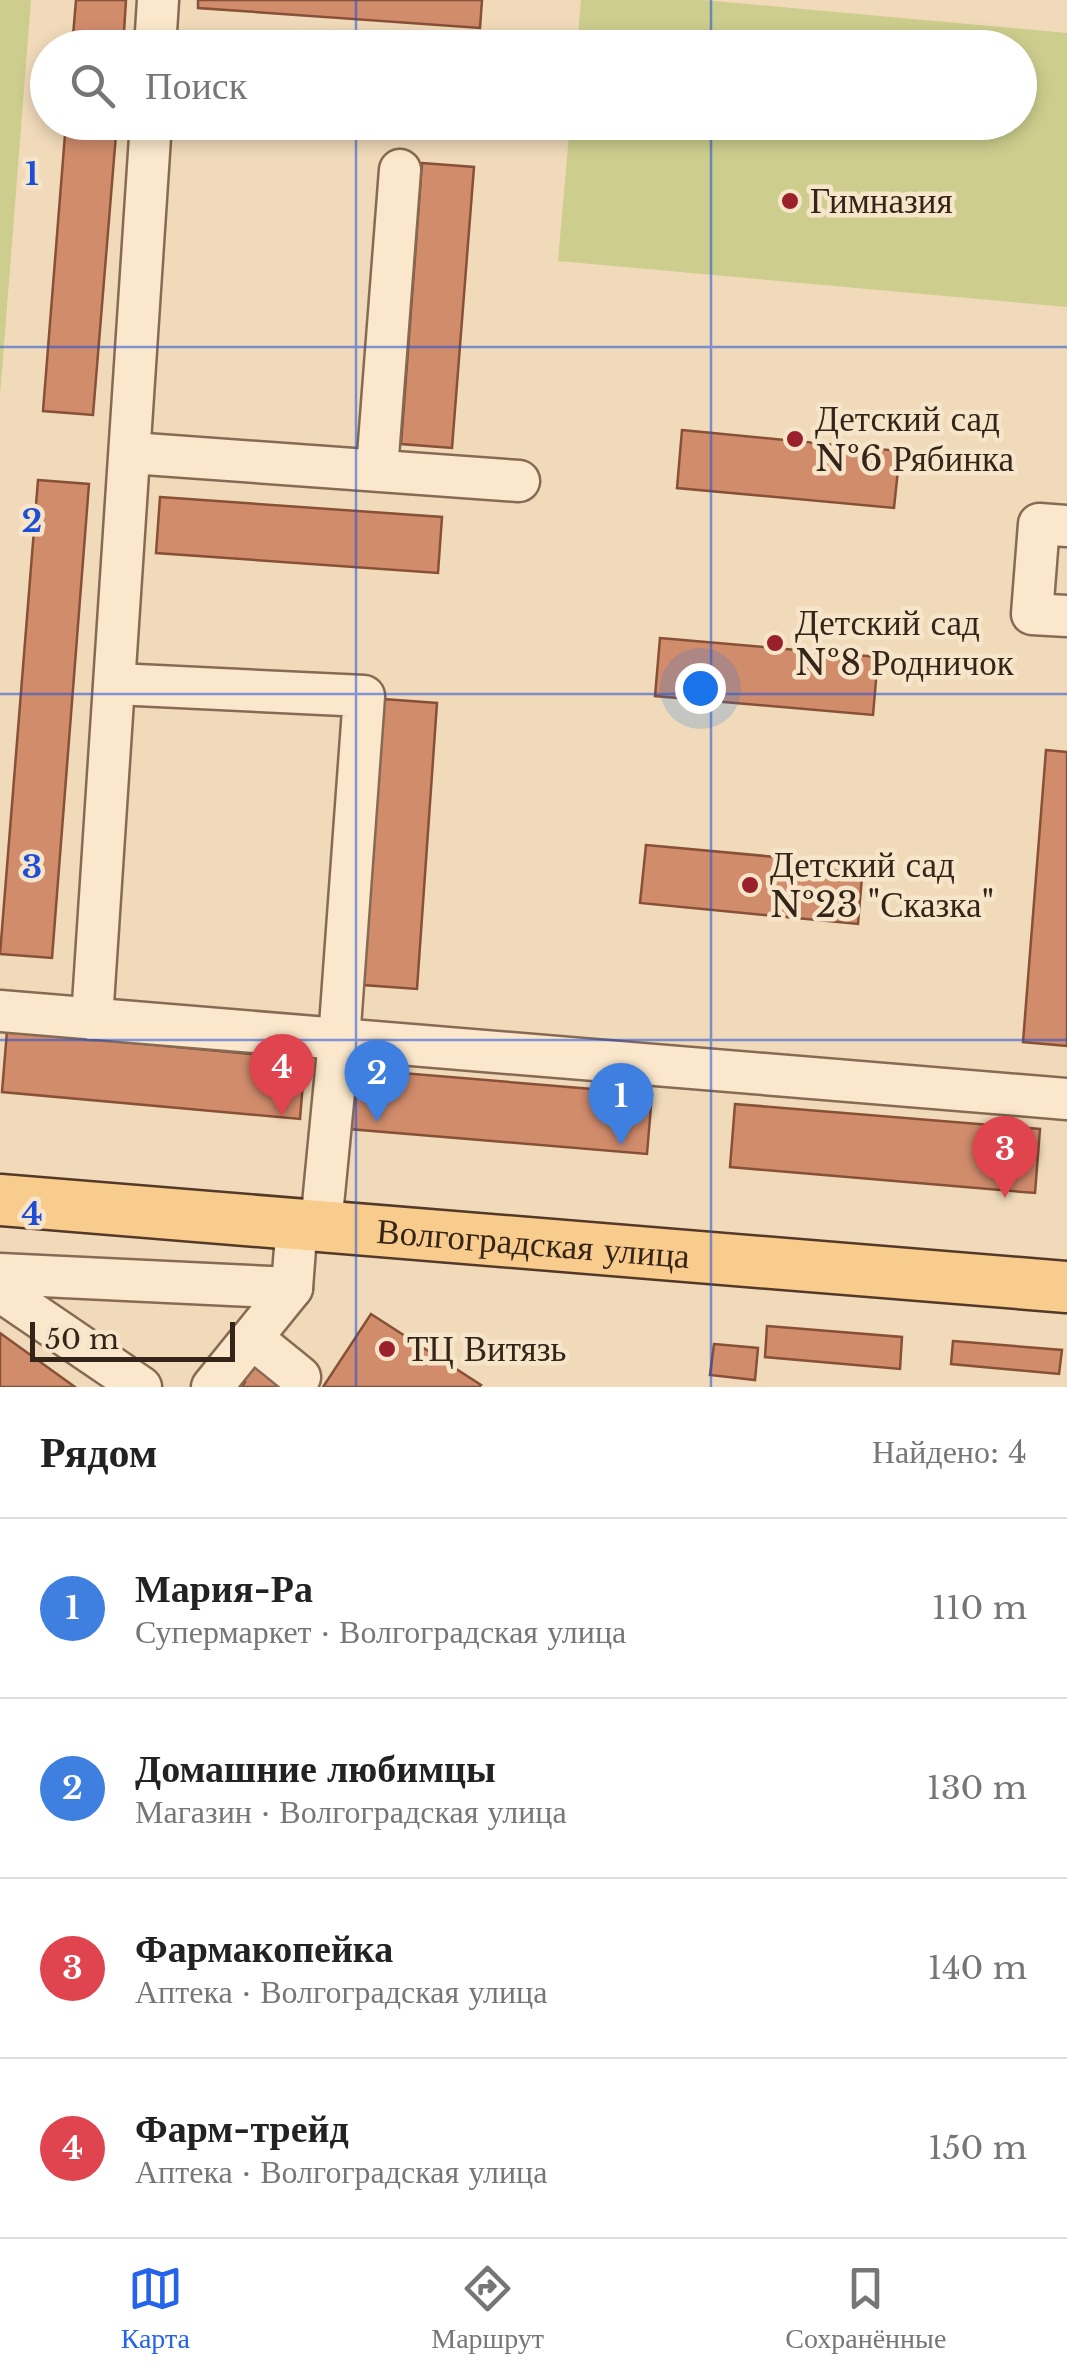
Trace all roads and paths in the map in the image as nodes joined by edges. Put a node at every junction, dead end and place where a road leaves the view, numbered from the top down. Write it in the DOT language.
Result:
graph roads {
  1 [pos="158,0"];
  2 [pos="156,30"];
  3 [pos="149,140"];
  4 [pos="400,170"];
  5 [pos="131,453"];
  6 [pos="377,469"];
  7 [pos="519,481"];
  8 [pos="1067,526"];
  9 [pos="1067,616"];
  10 [pos="116,684"];
  11 [pos="0,1012"];
  12 [pos="92,1019"];
  13 [pos="339,1040"];
  14 [pos="1067,1099"];
  15 [pos="0,1200"];
  16 [pos="0,1228"];
  17 [pos="301,1247"];
  18 [pos="0,1274"];
  19 [pos="1067,1286"];
  20 [pos="0,1291"];
  21 [pos="1067,1312"];
  22 [pos="252,1338"];
  23 [pos="300,1377"];
  24 [pos="141,1387"];
  25 [pos="212,1387"];
  1 -- 2 [label="lane"];
  3 -- 5 [label="lane"];
  4 -- 6 [label="lane"];
  5 -- 6 [label="lane"];
  5 -- 10 [label="lane"];
  6 -- 7 [label="lane"];
  8 -- 9 [label="lane"];
  10 -- 12 [label="lane"];
  10 -- 13 [label="lane"];
  11 -- 12 [label="lane"];
  12 -- 13 [label="lane"];
  13 -- 14 [label="lane"];
  13 -- 17 [label="lane"];
  15 -- 17 [label="main road, Волгоградская улица"];
  16 -- 17 [label="main road"];
  17 -- 18 [label="lane"];
  17 -- 19 [label="main road, Волгоградская улица"];
  17 -- 21 [label="main road"];
  17 -- 22 [label="lane"];
  20 -- 24 [label="lane"];
  22 -- 23 [label="lane"];
  22 -- 25 [label="lane"];
}
